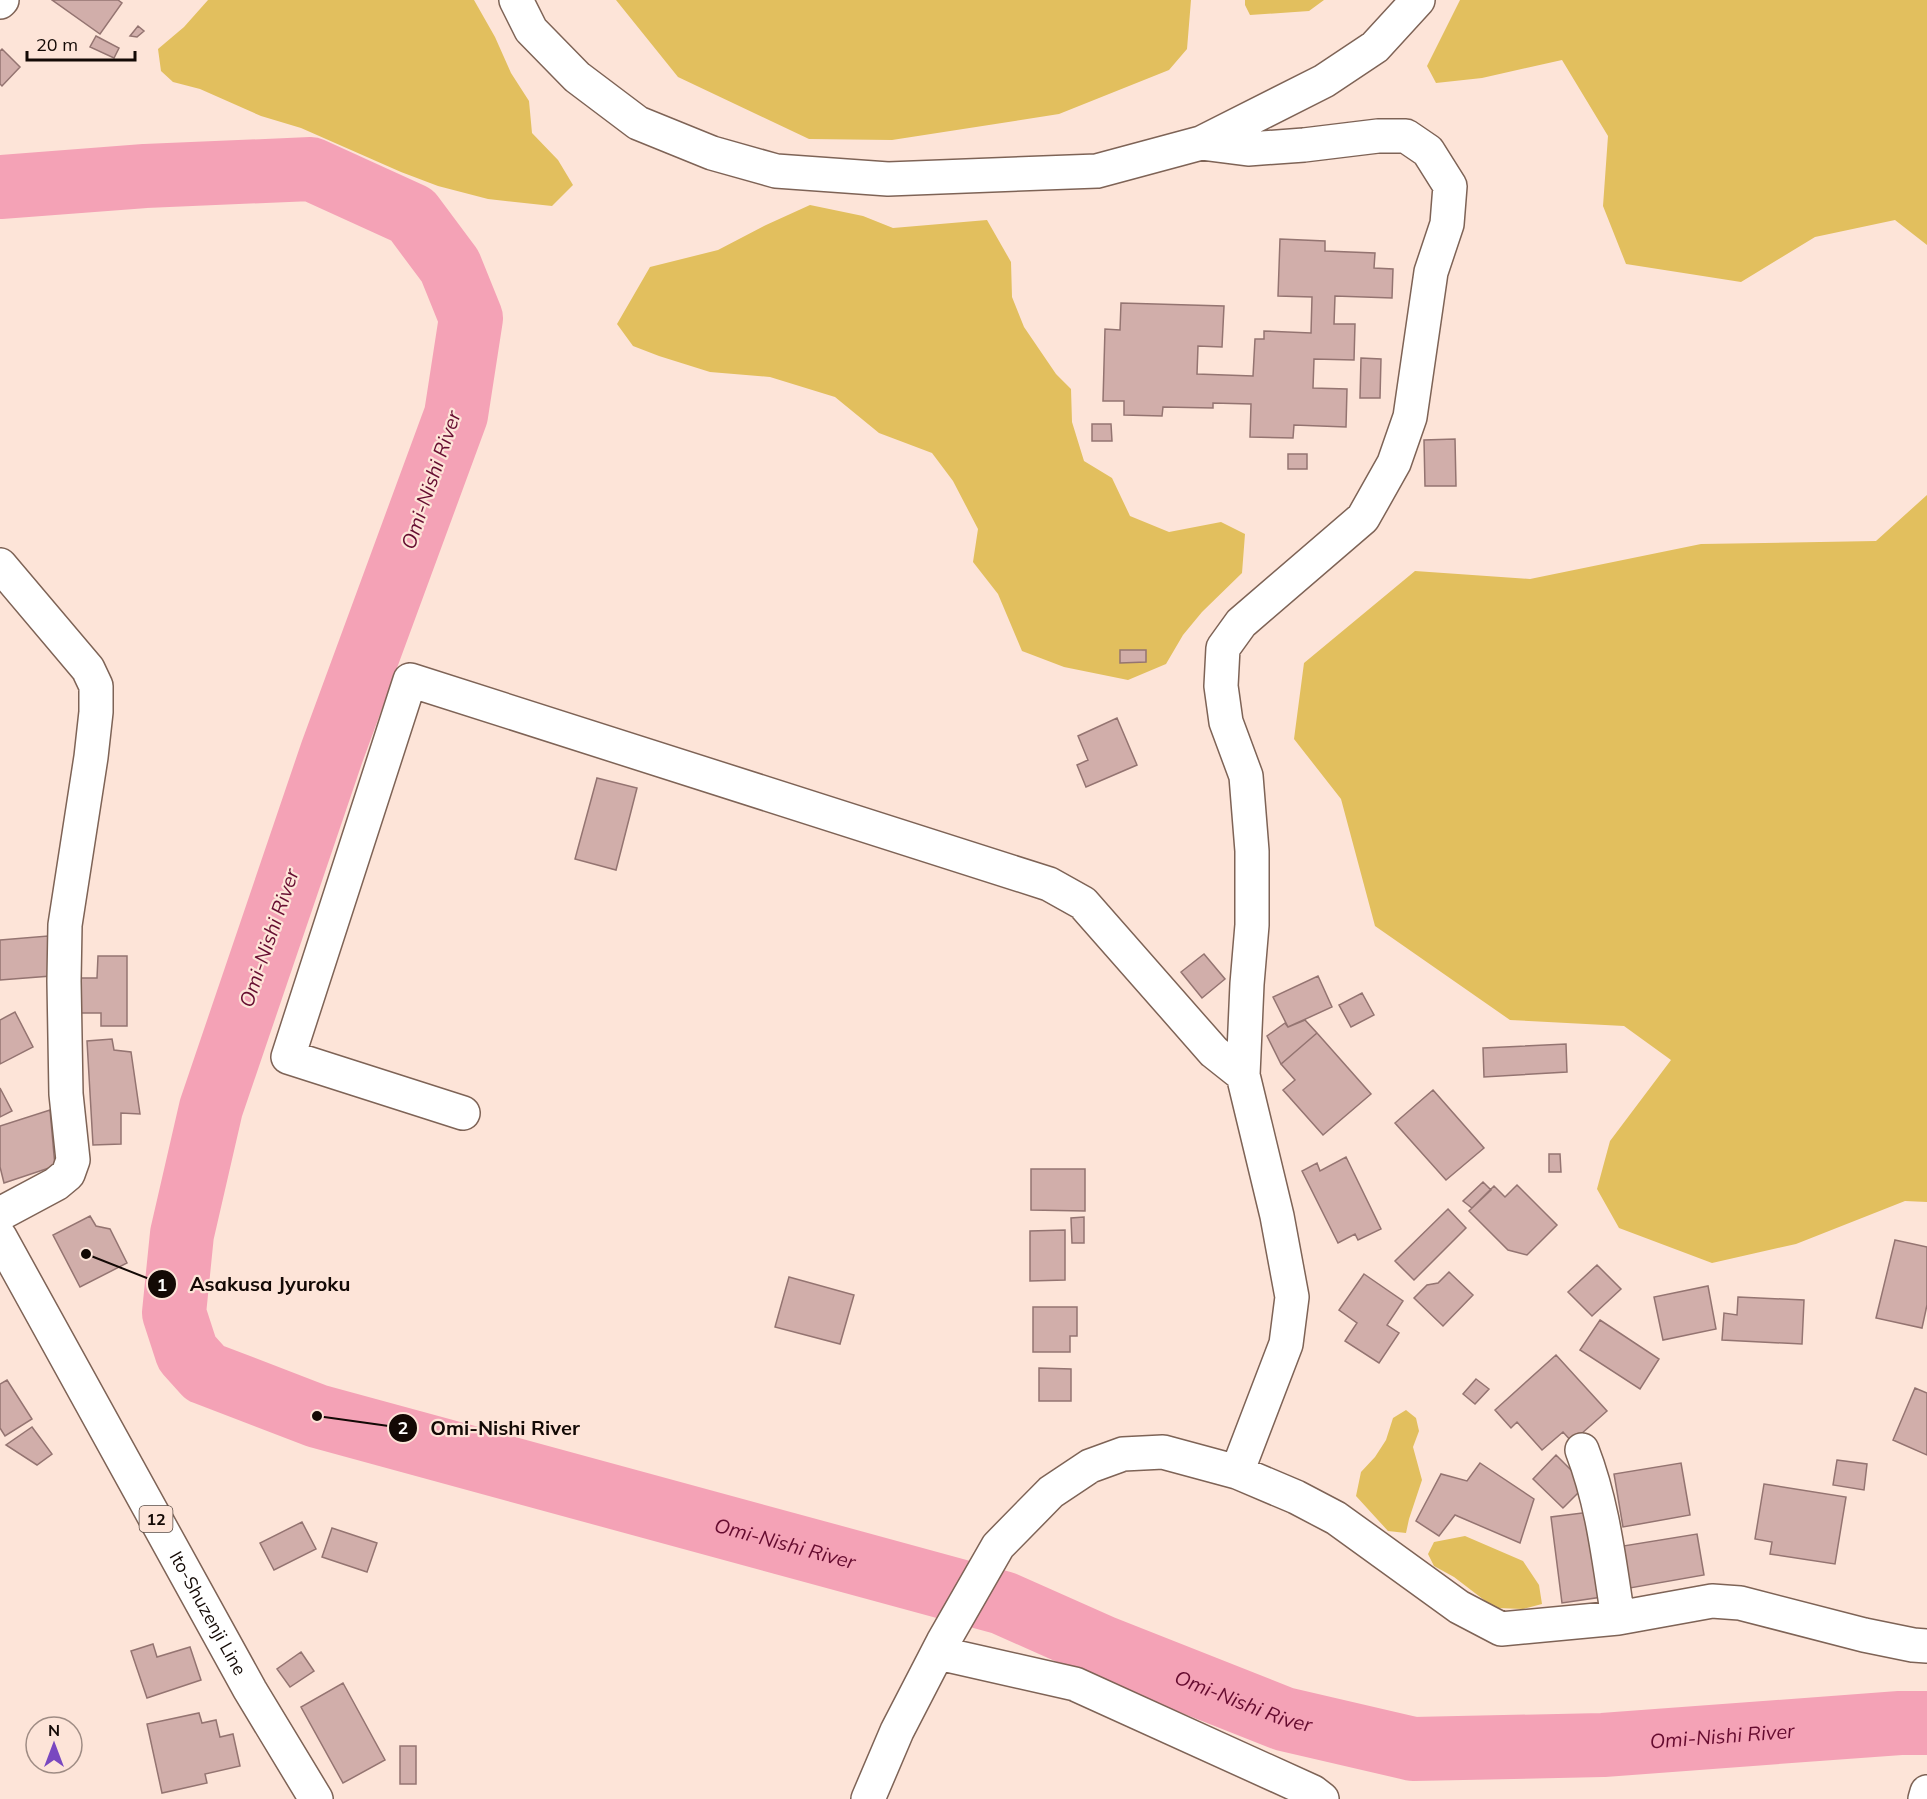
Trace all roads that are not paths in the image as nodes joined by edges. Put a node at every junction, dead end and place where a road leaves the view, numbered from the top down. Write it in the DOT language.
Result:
graph roads {
  1 [pos="516,0"];
  2 [pos="1418,0"];
  3 [pos="1201,143"];
  4 [pos="0,566"];
  5 [pos="1243,1075"];
  6 [pos="463,1113"];
  7 [pos="0,1214"];
  8 [pos="2,1252"];
  9 [pos="1582,1450"];
  10 [pos="1237,1472"];
  11 [pos="1618,1618"];
  12 [pos="1927,1646"];
  13 [pos="941,1647"];
  14 [pos="1927,1792"];
  15 [pos="316,1799"];
  16 [pos="868,1799"];
  17 [pos="1322,1799"];
  18 [pos="1925,1799"];
  1 -- 3 [label="street"];
  2 -- 3 [label="street"];
  3 -- 5 [label="street"];
  4 -- 7 [label="street"];
  5 -- 6 [label="street"];
  5 -- 10 [label="street"];
  8 -- 15 [label="street, Ito-Shuzenji Line / 12"];
  9 -- 11 [label="street"];
  10 -- 11 [label="street"];
  10 -- 13 [label="street"];
  11 -- 12 [label="street"];
  13 -- 16 [label="street"];
  13 -- 17 [label="street"];
  14 -- 18 [label="street"];
}
